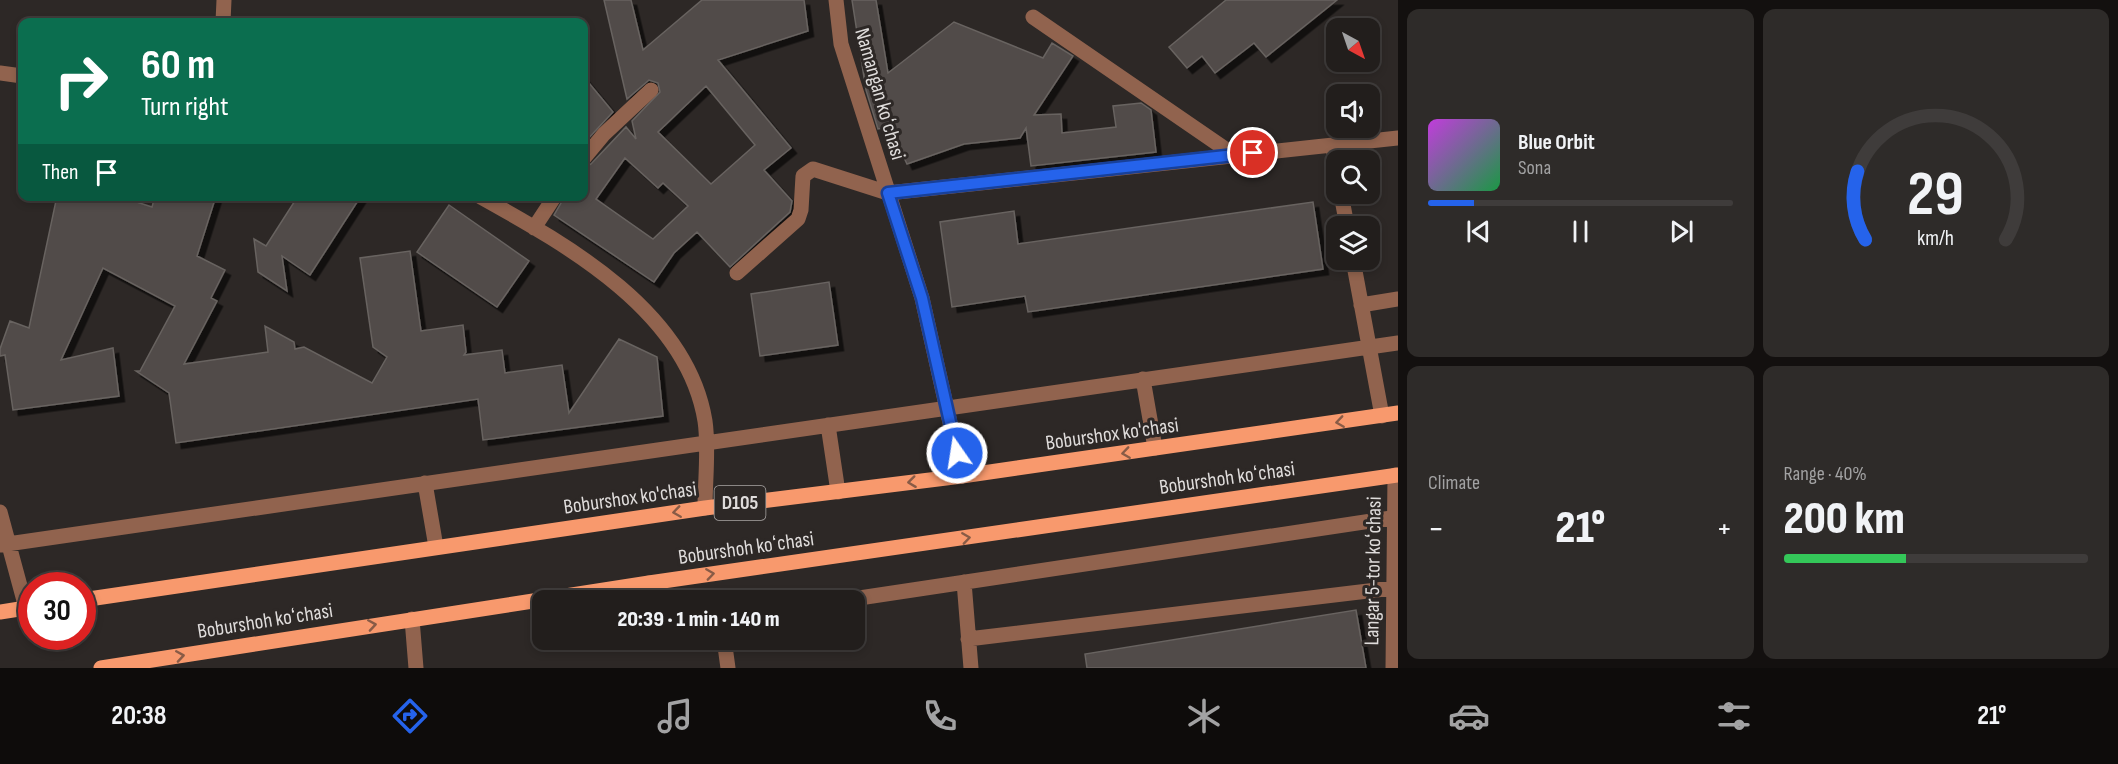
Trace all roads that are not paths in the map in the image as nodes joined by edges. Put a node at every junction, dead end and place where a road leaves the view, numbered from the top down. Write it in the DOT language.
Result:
graph roads {
  1 [pos="224,0"];
  2 [pos="836,0"];
  3 [pos="1033,17"];
  4 [pos="223,18"];
  5 [pos="0,73"];
  6 [pos="18,75"];
  7 [pos="651,90"];
  8 [pos="1398,138"];
  9 [pos="1333,147"];
  10 [pos="1333,150"];
  11 [pos="588,153"];
  12 [pos="1233,154"];
  13 [pos="888,193"];
  14 [pos="488,201"];
  15 [pos="552,201"];
  16 [pos="534,228"];
  17 [pos="1355,270"];
  18 [pos="737,273"];
  19 [pos="1398,299"];
  20 [pos="1361,305"];
  21 [pos="1398,343"];
  22 [pos="1369,347"];
  23 [pos="1143,379"];
  24 [pos="947,408"];
  25 [pos="1398,413"];
  26 [pos="1382,416"];
  27 [pos="828,425"];
  28 [pos="705,443"];
  29 [pos="1155,448"];
  30 [pos="1396,475"];
  31 [pos="962,476"];
  32 [pos="425,483"];
  33 [pos="838,492"];
  34 [pos="705,508"];
  35 [pos="0,512"];
  36 [pos="1396,517"];
  37 [pos="3,545"];
  38 [pos="436,547"];
  39 [pos="18,581"];
  40 [pos="964,582"];
  41 [pos="649,583"];
  42 [pos="1394,588"];
  43 [pos="654,590"];
  44 [pos="865,597"];
  45 [pos="96,598"];
  46 [pos="18,610"];
  47 [pos="0,612"];
  48 [pos="412,619"];
  49 [pos="968,639"];
  50 [pos="726,650"];
  51 [pos="101,668"];
  52 [pos="416,668"];
  53 [pos="728,668"];
  54 [pos="971,668"];
  55 [pos="1393,668"];
  1 -- 4 [label="street"];
  2 -- 13 [label="street, Namangan koʻchasi"];
  3 -- 12 [label="street"];
  5 -- 6 [label="street"];
  7 -- 11 [label="street"];
  8 -- 9 [label="street"];
  9 -- 10 [label="street"];
  9 -- 12 [label="street"];
  12 -- 13 [label="street"];
  13 -- 18 [label="street"];
  13 -- 24 [label="street, Namangan koʻchasi"];
  14 -- 16 [label="street"];
  15 -- 16 [label="street"];
  16 -- 28 [label="street"];
  17 -- 20 [label="street"];
  19 -- 20 [label="street"];
  20 -- 22 [label="street"];
  21 -- 22 [label="street"];
  22 -- 23 [label="street"];
  22 -- 26 [label="street"];
  23 -- 24 [label="street"];
  23 -- 29 [label="street"];
  24 -- 27 [label="street"];
  24 -- 31 [label="street, Namangan koʻchasi"];
  25 -- 26 [label="main road, Boburshox ko'chasi / D105"];
  26 -- 29 [label="main road, Boburshox ko'chasi / D105, one-way"];
  27 -- 28 [label="street"];
  27 -- 33 [label="street"];
  28 -- 32 [label="street"];
  28 -- 34 [label="street"];
  29 -- 31 [label="main road, Boburshox ko'chasi / D105, one-way"];
  30 -- 36 [label="street, Langar 5-tor koʻchasi"];
  41 -- 30 [label="main road, Boburshoh koʻchasi, one-way"];
  31 -- 33 [label="main road, Boburshox ko'chasi / D105, one-way"];
  32 -- 37 [label="street"];
  32 -- 38 [label="street"];
  33 -- 34 [label="main road, Boburshox ko'chasi / D105"];
  34 -- 38 [label="main road, Boburshox ko'chasi / D105, one-way"];
  35 -- 37 [label="street"];
  36 -- 40 [label="street"];
  36 -- 42 [label="street, Langar 5-tor koʻchasi"];
  37 -- 39 [label="street"];
  38 -- 45 [label="main road, Boburshox ko'chasi / D105"];
  40 -- 44 [label="street"];
  40 -- 49 [label="street"];
  41 -- 43 [label="street"];
  41 -- 48 [label="main road, Boburshoh koʻchasi"];
  42 -- 49 [label="street"];
  42 -- 55 [label="street, Langar 5-tor koʻchasi"];
  46 -- 47 [label="main road"];
  51 -- 48 [label="main road, Boburshoh koʻchasi, one-way"];
  48 -- 52 [label="street"];
  49 -- 54 [label="street"];
  50 -- 53 [label="street"];
}
